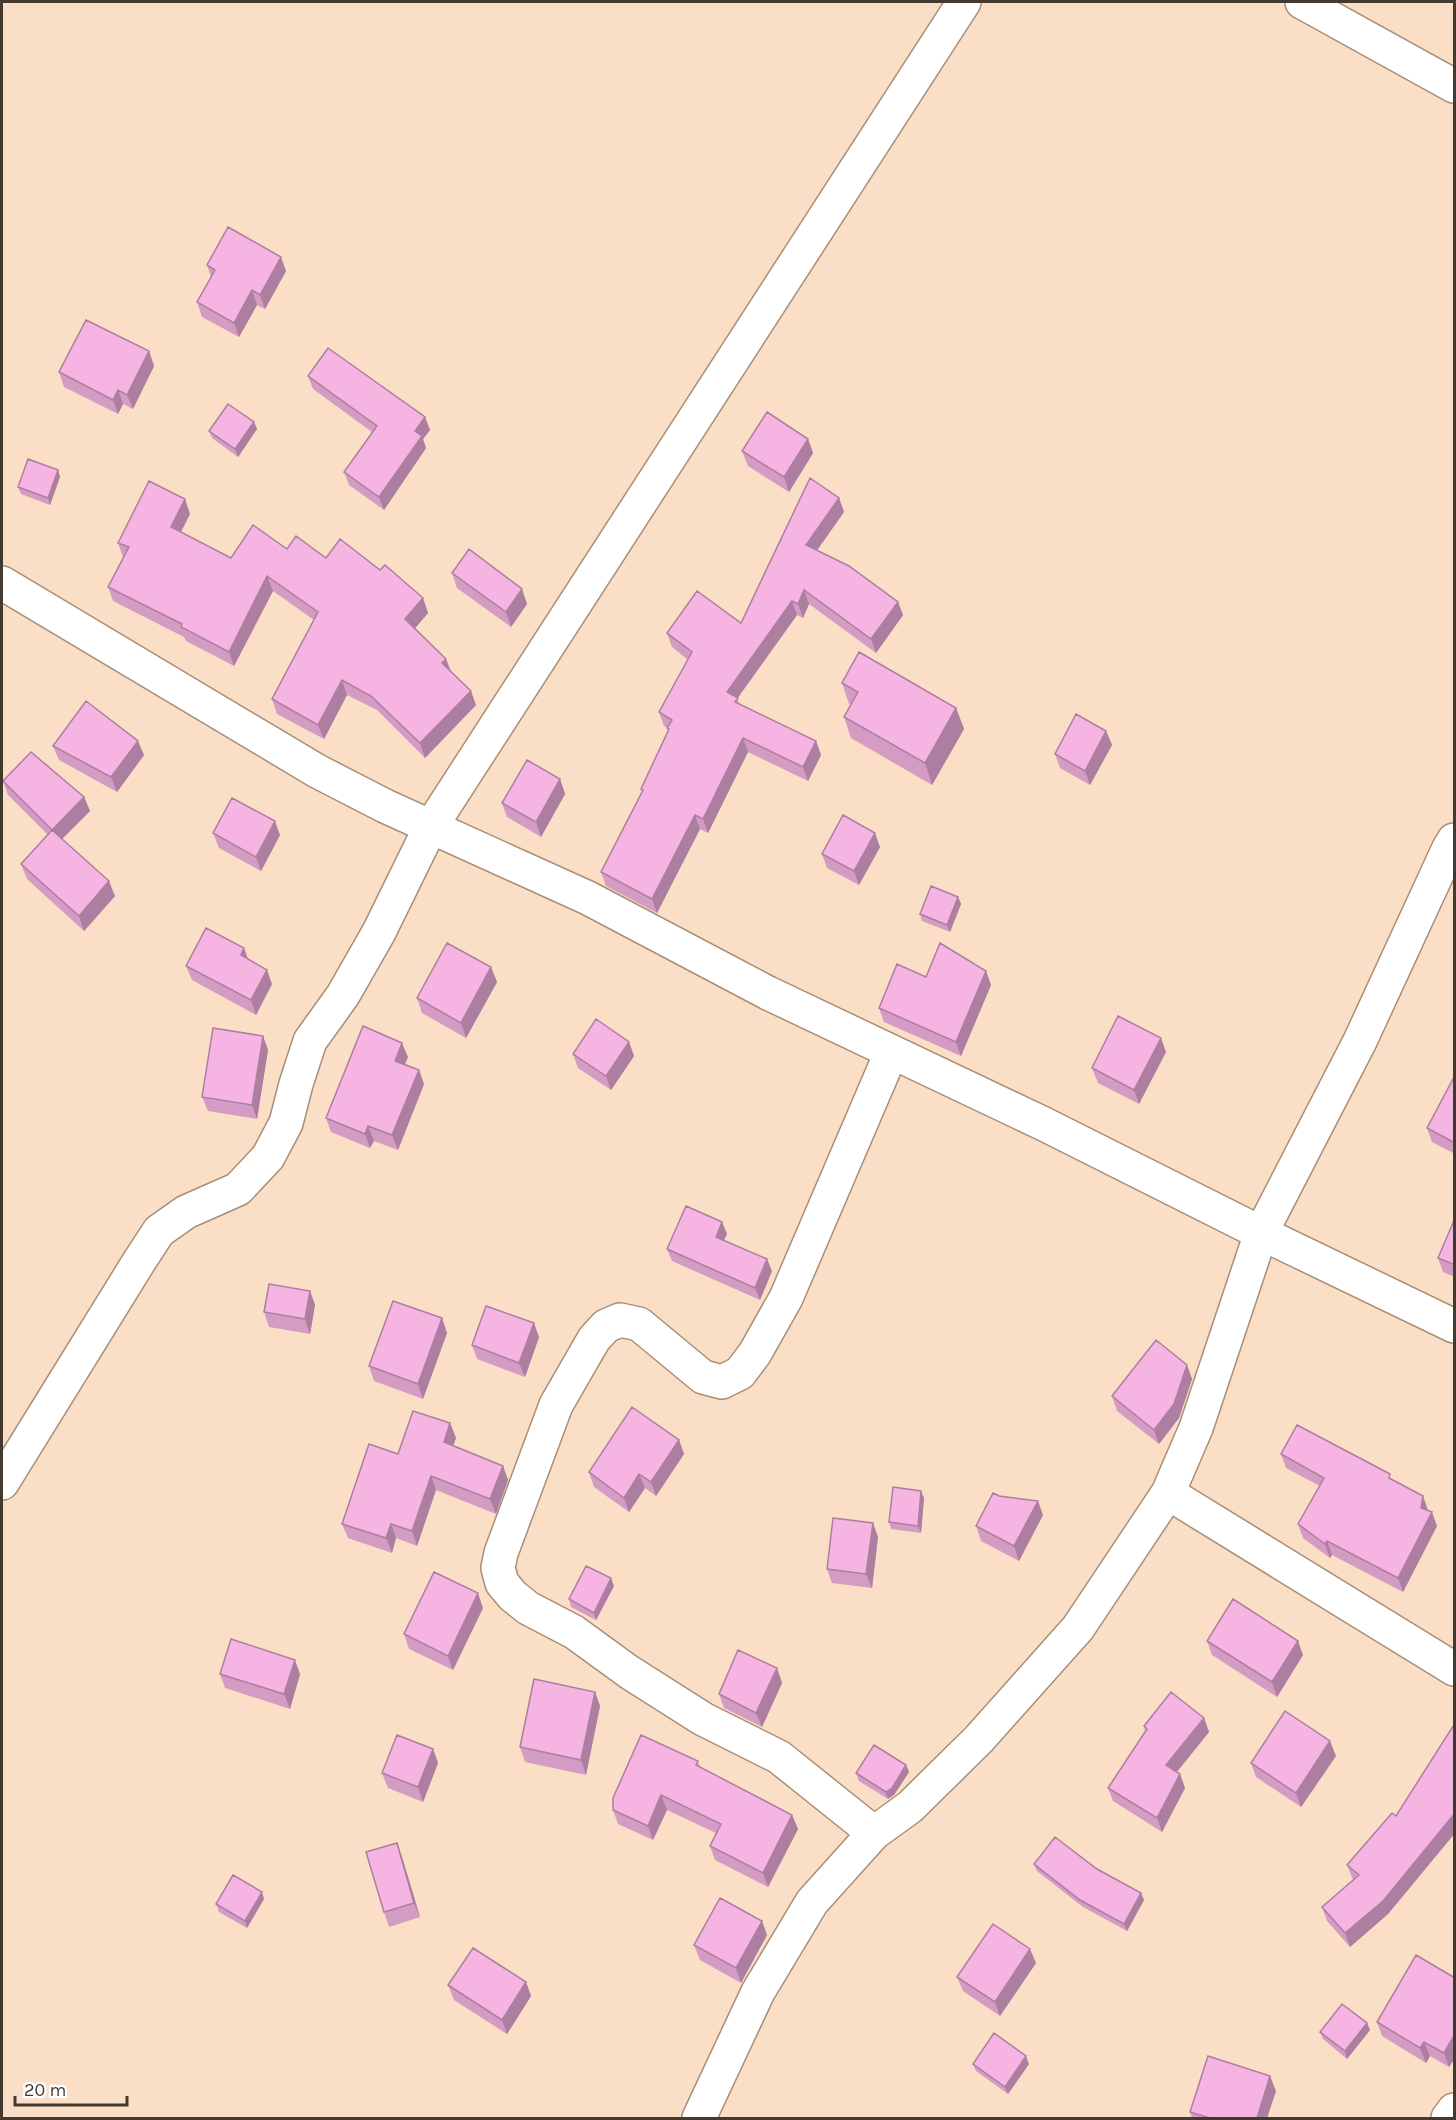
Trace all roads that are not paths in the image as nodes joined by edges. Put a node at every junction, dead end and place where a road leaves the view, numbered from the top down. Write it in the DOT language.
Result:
graph roads {
  1 [pos="964,2"];
  2 [pos="1302,2"];
  3 [pos="1455,86"];
  4 [pos="2,582"];
  5 [pos="430,828"];
  6 [pos="1455,840"];
  7 [pos="891,1053"];
  8 [pos="1261,1233"];
  9 [pos="1455,1326"];
  10 [pos="2,1483"];
  11 [pos="1168,1493"];
  12 [pos="1455,1669"];
  13 [pos="874,1833"];
  14 [pos="1455,2110"];
  15 [pos="699,2118"];
  16 [pos="1448,2118"];
  1 -- 5 [label="street"];
  2 -- 3 [label="street"];
  4 -- 5 [label="street"];
  5 -- 7 [label="street"];
  5 -- 10 [label="street"];
  6 -- 8 [label="street"];
  7 -- 8 [label="street"];
  7 -- 13 [label="street"];
  8 -- 9 [label="street"];
  8 -- 11 [label="street"];
  11 -- 12 [label="street"];
  11 -- 13 [label="street"];
  13 -- 15 [label="street"];
  14 -- 16 [label="street"];
}
